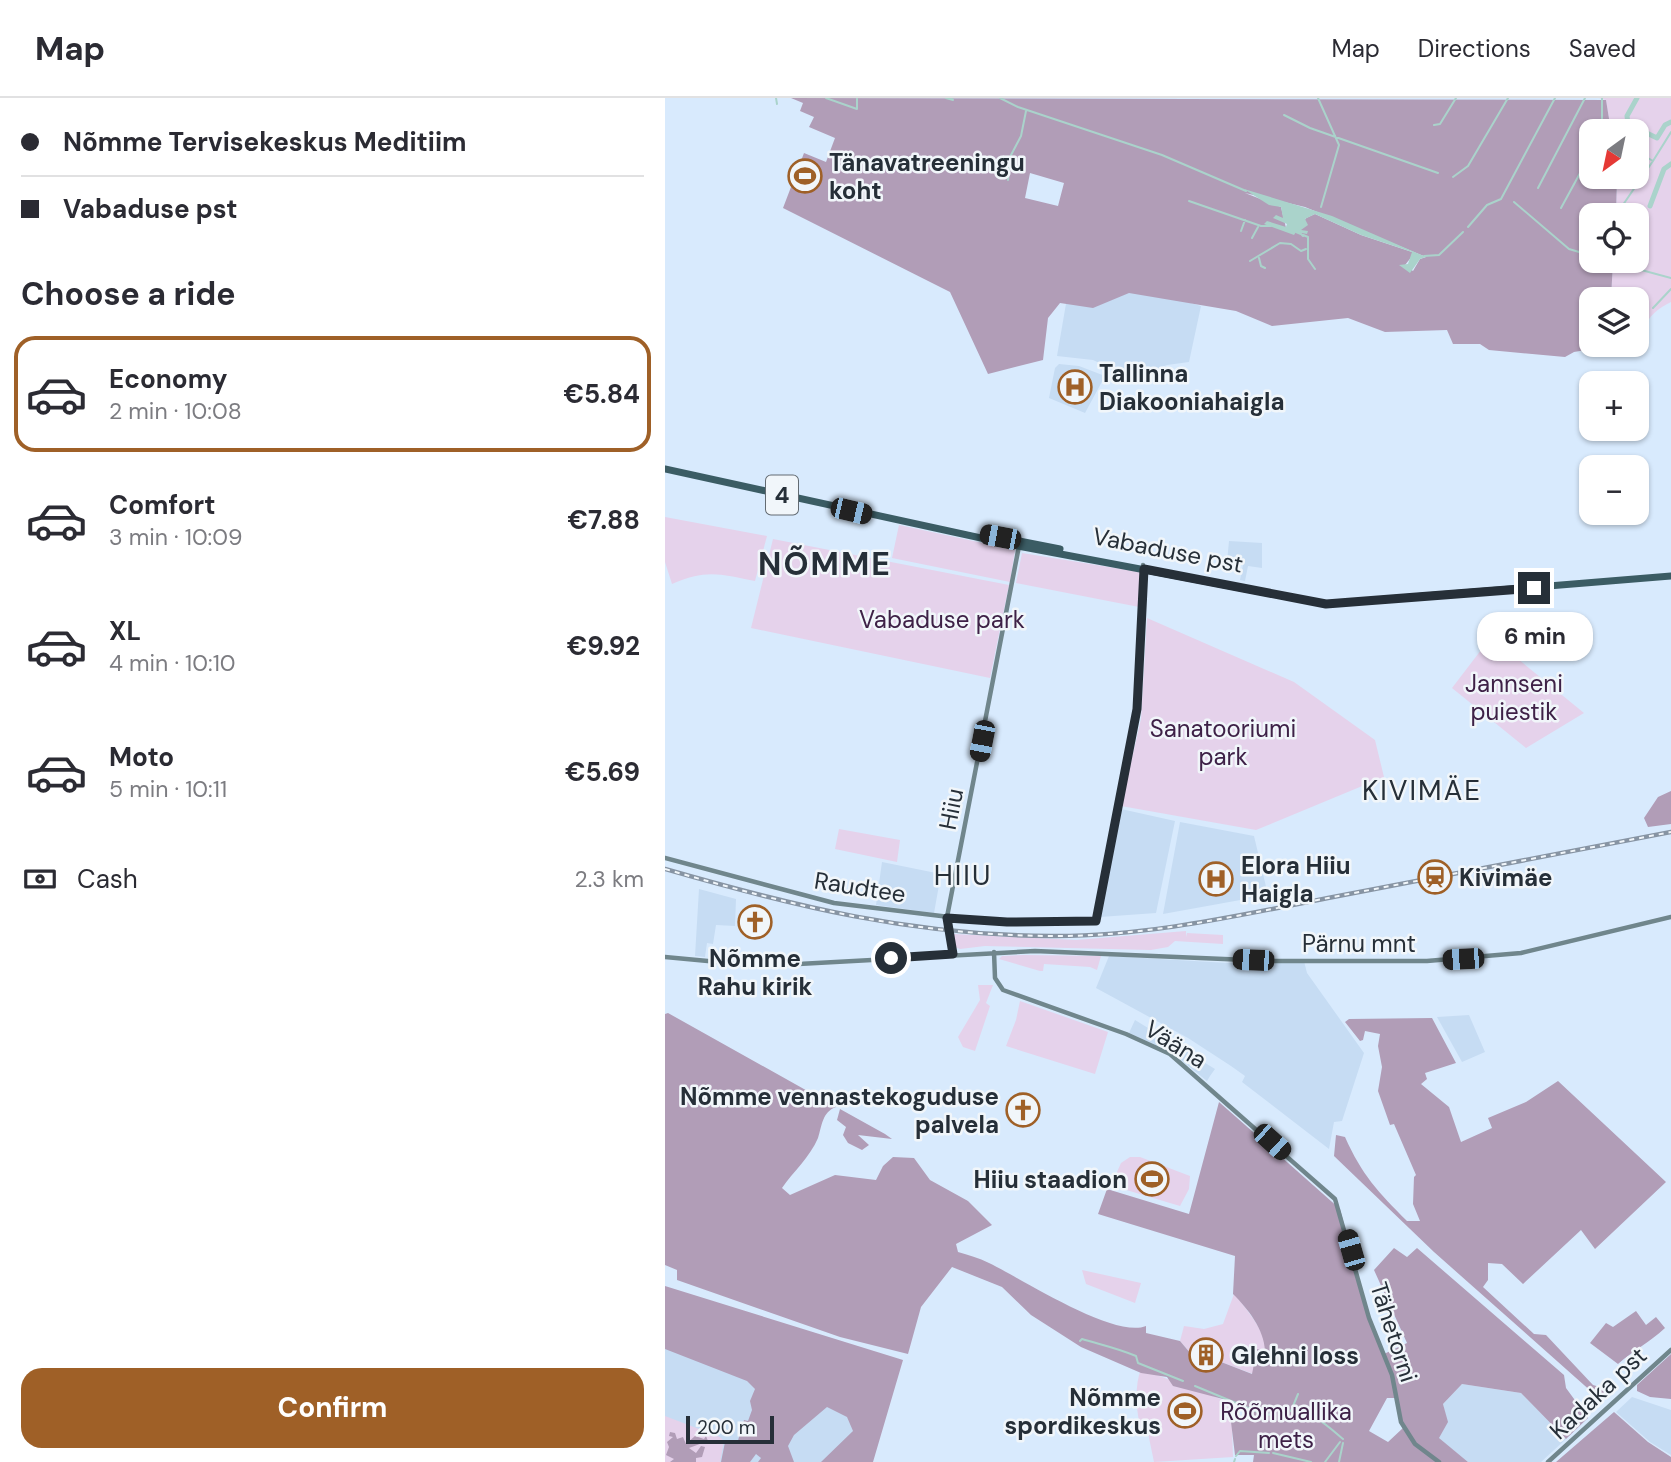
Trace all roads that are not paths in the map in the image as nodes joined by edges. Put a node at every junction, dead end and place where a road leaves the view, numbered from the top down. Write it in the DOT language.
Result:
graph roads {
  1 [pos="665,466"];
  2 [pos="1019,546"];
  3 [pos="1143,567"];
  4 [pos="1671,575"];
  5 [pos="1326,604"];
  6 [pos="1332,612"];
  7 [pos="665,858"];
  8 [pos="1671,917"];
  9 [pos="947,918"];
  10 [pos="951,946"];
  11 [pos="994,952"];
  12 [pos="953,954"];
  13 [pos="968,954"];
  14 [pos="665,957"];
  15 [pos="1335,1199"];
  16 [pos="1671,1350"];
  17 [pos="1439,1462"];
  18 [pos="1548,1462"];
  1 -- 2 [label="highway, Vabaduse pst / 4"];
  1 -- 3 [label="highway, Vabaduse pst / 4"];
  2 -- 3 [label="highway, Vabaduse pst / 4"];
  2 -- 9 [label="street, Hiiu"];
  3 -- 4 [label="highway, Vabaduse pst / 4"];
  3 -- 5 [label="highway, Vabaduse pst / 4"];
  3 -- 9 [label="street, Raudtee"];
  4 -- 5 [label="highway, Vabaduse pst / 4"];
  5 -- 6 [label="highway"];
  7 -- 9 [label="street, Raudtee"];
  8 -- 11 [label="street, Pärnu mnt"];
  9 -- 10 [label="street, Hiiu"];
  10 -- 12 [label="street, Hiiu"];
  10 -- 13 [label="street"];
  11 -- 13 [label="street, Pärnu mnt"];
  11 -- 15 [label="street, Vääna"];
  12 -- 13 [label="street, Pärnu mnt"];
  12 -- 14 [label="street, Pärnu mnt"];
  15 -- 17 [label="street, Tähetorni"];
  16 -- 18 [label="street, Kadaka pst"];
}
